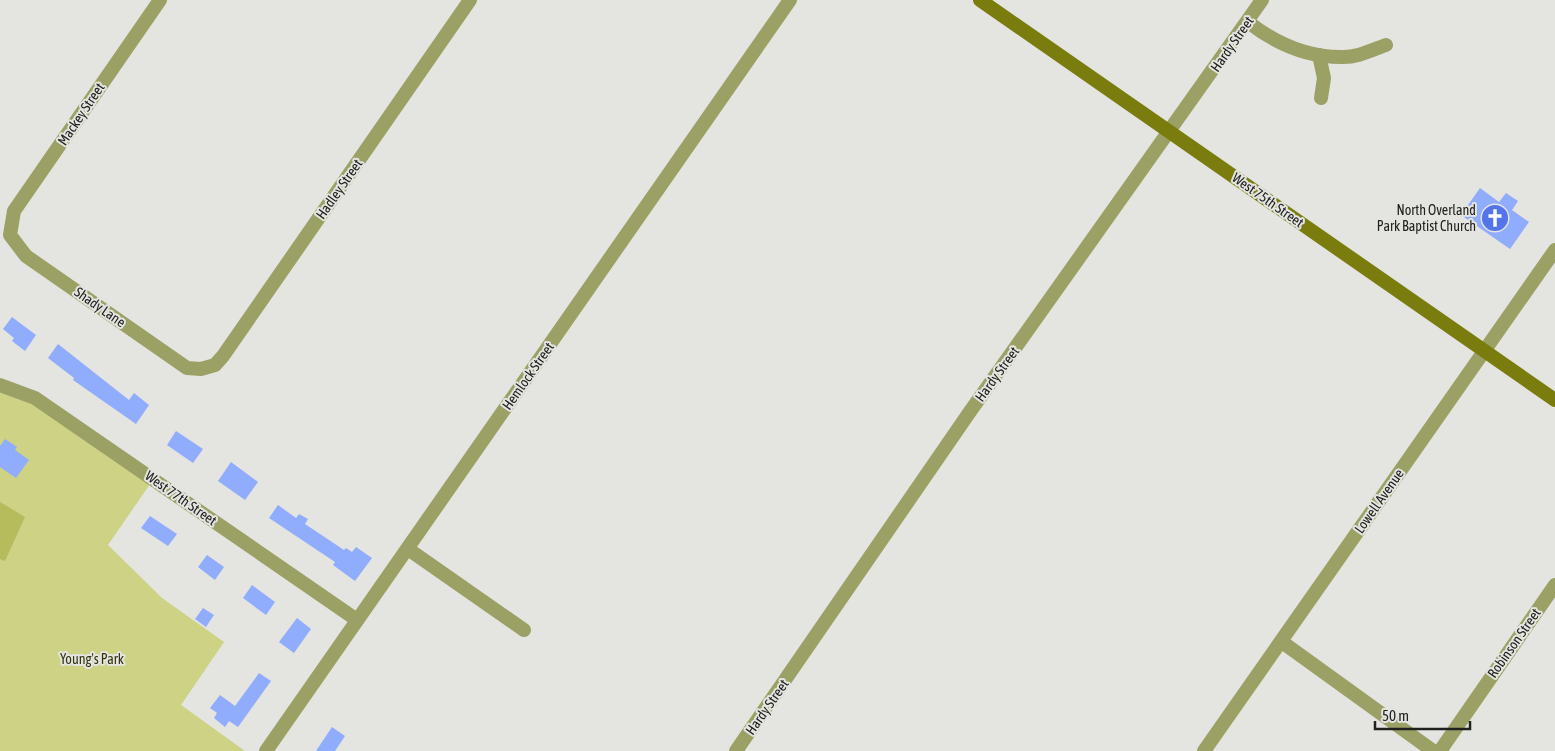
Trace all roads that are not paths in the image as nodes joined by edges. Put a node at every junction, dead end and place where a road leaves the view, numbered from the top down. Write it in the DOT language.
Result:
graph roads {
  1 [pos="160,0"];
  2 [pos="470,0"];
  3 [pos="790,0"];
  4 [pos="980,0"];
  5 [pos="1262,0"];
  6 [pos="1248,22"];
  7 [pos="1386,45"];
  8 [pos="1319,55"];
  9 [pos="1321,98"];
  10 [pos="1170,132"];
  11 [pos="10,231"];
  12 [pos="1555,250"];
  13 [pos="1484,351"];
  14 [pos="201,369"];
  15 [pos="0,385"];
  16 [pos="1555,400"];
  17 [pos="408,549"];
  18 [pos="1555,585"];
  19 [pos="357,620"];
  20 [pos="524,630"];
  21 [pos="1282,642"];
  22 [pos="266,751"];
  23 [pos="736,751"];
  24 [pos="1204,751"];
  25 [pos="1433,751"];
  26 [pos="1440,751"];
  1 -- 11 [label="street, Mackey Street"];
  2 -- 14 [label="street, Hadley Street"];
  3 -- 17 [label="street, Hemlock Street"];
  4 -- 10 [label="main road, West 75th Street"];
  5 -- 6 [label="street, Hardy Street"];
  6 -- 8 [label="street"];
  6 -- 10 [label="street, Hardy Street"];
  7 -- 8 [label="street"];
  8 -- 9 [label="street"];
  10 -- 13 [label="main road, West 75th Street"];
  10 -- 23 [label="street, Hardy Street"];
  11 -- 14 [label="street, Shady Lane"];
  12 -- 13 [label="street, Lowell Avenue"];
  13 -- 16 [label="main road, West 75th Street"];
  13 -- 21 [label="street, Lowell Avenue"];
  15 -- 19 [label="street, West 77th Street"];
  17 -- 19 [label="street, Hemlock Street"];
  17 -- 20 [label="street"];
  18 -- 26 [label="street, Robinson Street"];
  19 -- 22 [label="street, Hemlock Street"];
  21 -- 24 [label="street, Lowell Avenue"];
  21 -- 25 [label="street"];
}
